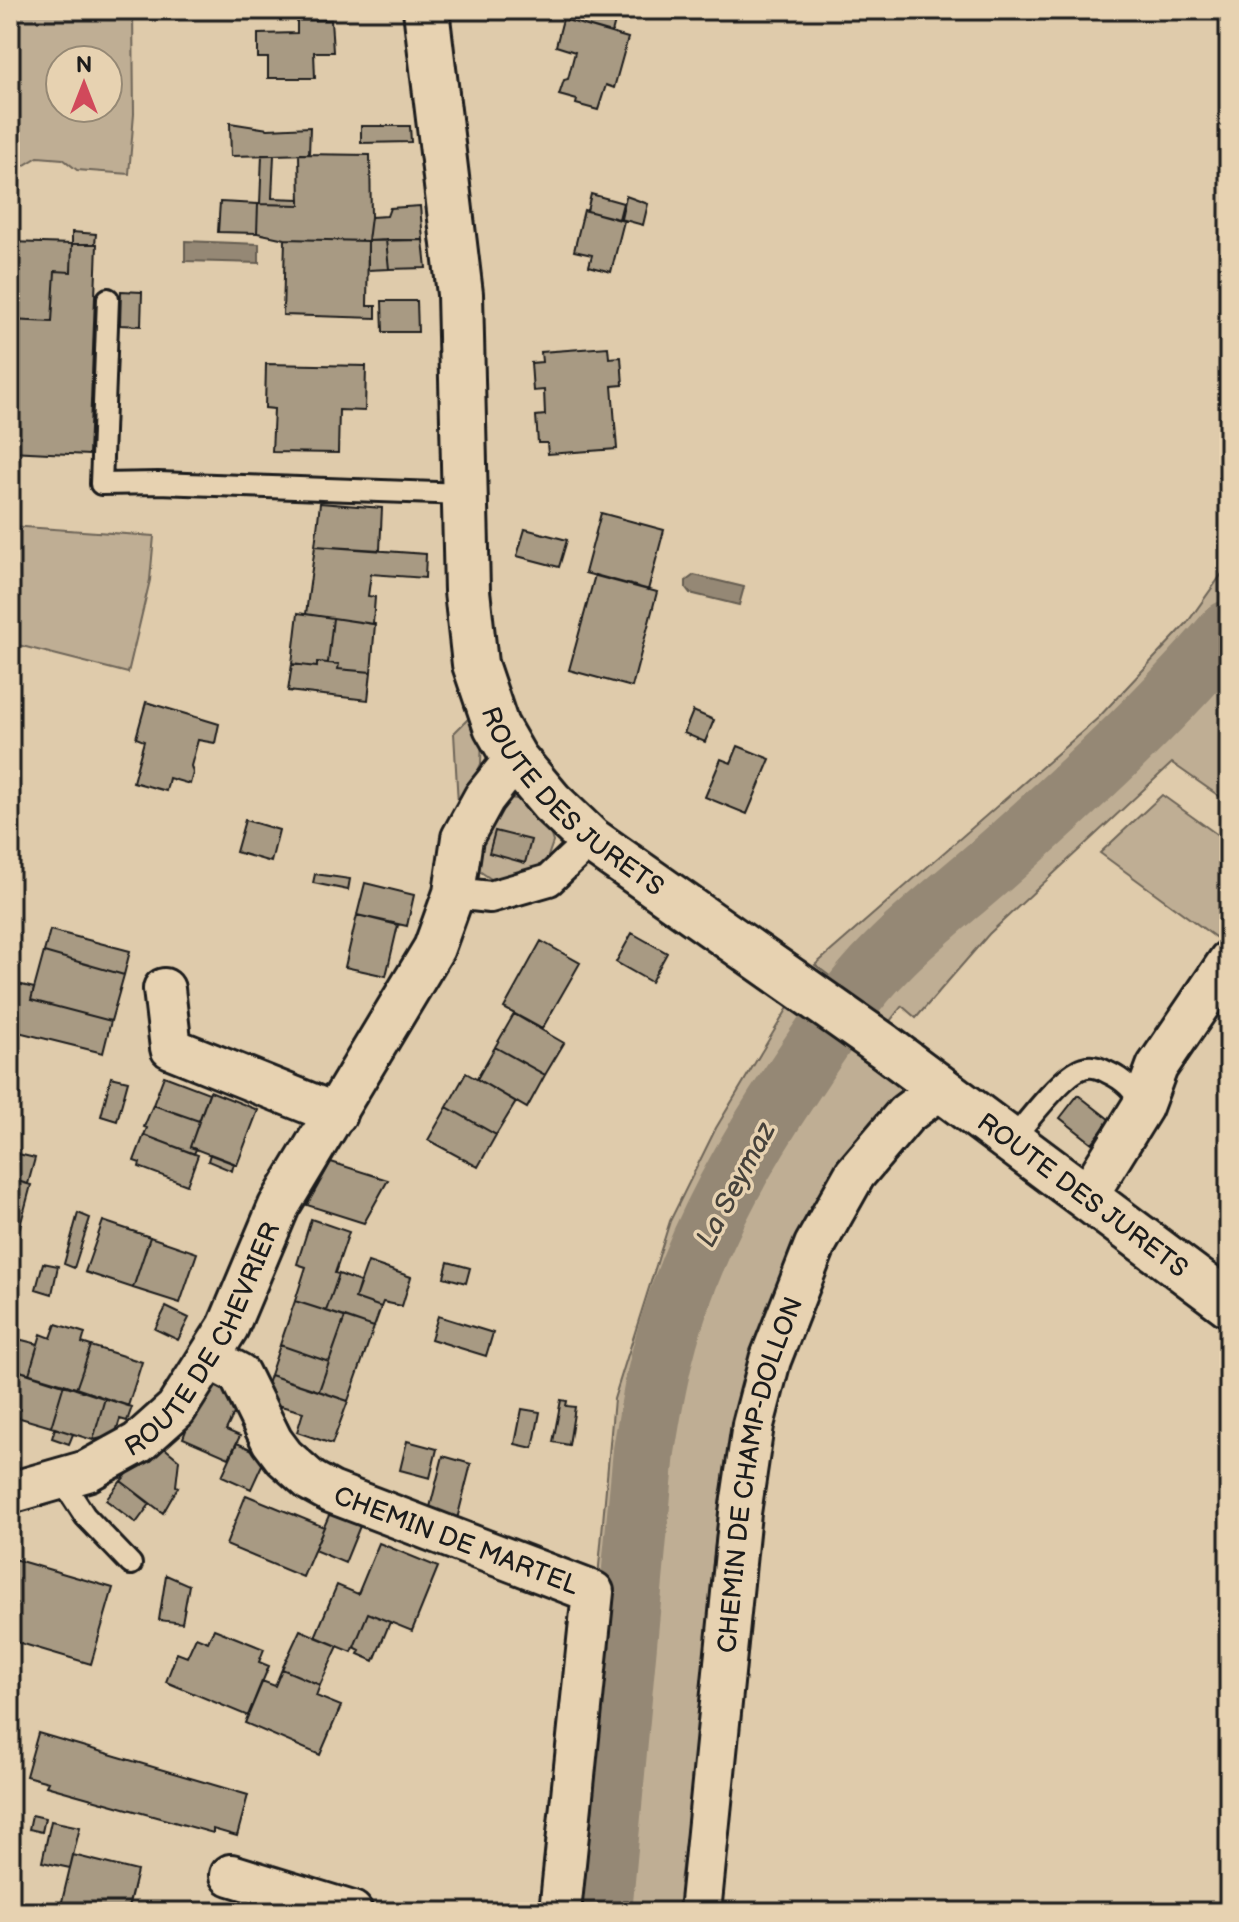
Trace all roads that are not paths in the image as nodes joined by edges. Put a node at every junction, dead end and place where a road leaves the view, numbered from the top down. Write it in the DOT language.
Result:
graph roads {
  1 [pos="426,10"];
  2 [pos="108,299"];
  3 [pos="464,494"];
  4 [pos="515,759"];
  5 [pos="591,840"];
  6 [pos="454,893"];
  7 [pos="1229,961"];
  8 [pos="164,989"];
  9 [pos="941,1088"];
  10 [pos="1142,1107"];
  11 [pos="336,1114"];
  12 [pos="1012,1140"];
  13 [pos="1087,1196"];
  14 [pos="1229,1304"];
  15 [pos="209,1358"];
  16 [pos="61,1479"];
  17 [pos="10,1493"];
  18 [pos="131,1564"];
  19 [pos="231,1875"];
  20 [pos="352,1912"];
  21 [pos="560,1912"];
  22 [pos="700,1912"];
  1 -- 3 [label="street, ROUTE DES JURETS"];
  2 -- 3 [label="lane"];
  3 -- 4 [label="street, ROUTE DES JURETS"];
  4 -- 5 [label="street, ROUTE DES JURETS"];
  4 -- 6 [label="street, ROUTE DE CHEVRIER"];
  5 -- 6 [label="street"];
  5 -- 9 [label="street, ROUTE DES JURETS"];
  6 -- 11 [label="street, ROUTE DE CHEVRIER"];
  7 -- 10 [label="street"];
  8 -- 11 [label="street"];
  9 -- 12 [label="street, ROUTE DES JURETS"];
  9 -- 22 [label="street, CHEMIN DE CHAMP-DOLLON"];
  10 -- 12 [label="lane"];
  10 -- 13 [label="street"];
  11 -- 15 [label="street, ROUTE DE CHEVRIER"];
  12 -- 13 [label="street, ROUTE DES JURETS"];
  13 -- 14 [label="street, ROUTE DES JURETS"];
  15 -- 16 [label="street, ROUTE DE CHEVRIER"];
  15 -- 21 [label="street, CHEMIN DE MARTEL"];
  16 -- 17 [label="street, ROUTE DE CHEVRIER"];
  16 -- 18 [label="lane"];
  19 -- 20 [label="street"];
}
